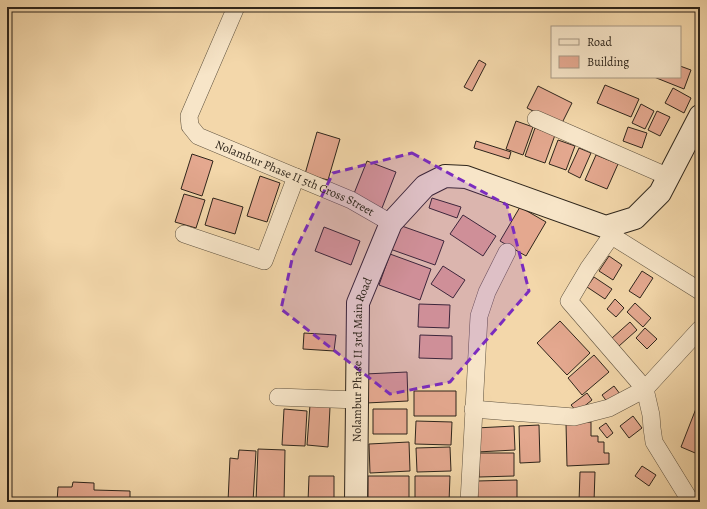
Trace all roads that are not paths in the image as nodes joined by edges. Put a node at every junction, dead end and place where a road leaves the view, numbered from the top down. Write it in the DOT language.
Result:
graph roads {
  1 [pos="236,7"];
  2 [pos="700,116"];
  3 [pos="536,119"];
  4 [pos="296,177"];
  5 [pos="669,177"];
  6 [pos="391,223"];
  7 [pos="617,229"];
  8 [pos="184,234"];
  9 [pos="508,252"];
  10 [pos="700,291"];
  11 [pos="700,329"];
  12 [pos="645,389"];
  13 [pos="278,397"];
  14 [pos="357,400"];
  15 [pos="473,409"];
  16 [pos="356,502"];
  17 [pos="469,502"];
  18 [pos="691,502"];
  1 -- 4 [label="street, Nolambur Phase II 5th Cross Street"];
  2 -- 5 [label="street"];
  3 -- 5 [label="street"];
  4 -- 6 [label="street, Nolambur Phase II 5th Cross Street"];
  4 -- 8 [label="street"];
  5 -- 7 [label="street"];
  6 -- 7 [label="street"];
  6 -- 14 [label="street, Nolambur Phase II 3rd Main Road"];
  7 -- 10 [label="street"];
  7 -- 12 [label="street"];
  9 -- 15 [label="street"];
  11 -- 12 [label="street"];
  12 -- 15 [label="street"];
  12 -- 18 [label="street"];
  13 -- 14 [label="street"];
  14 -- 16 [label="street, Nolambur Phase II 3rd Main Road"];
  15 -- 17 [label="street"];
}
